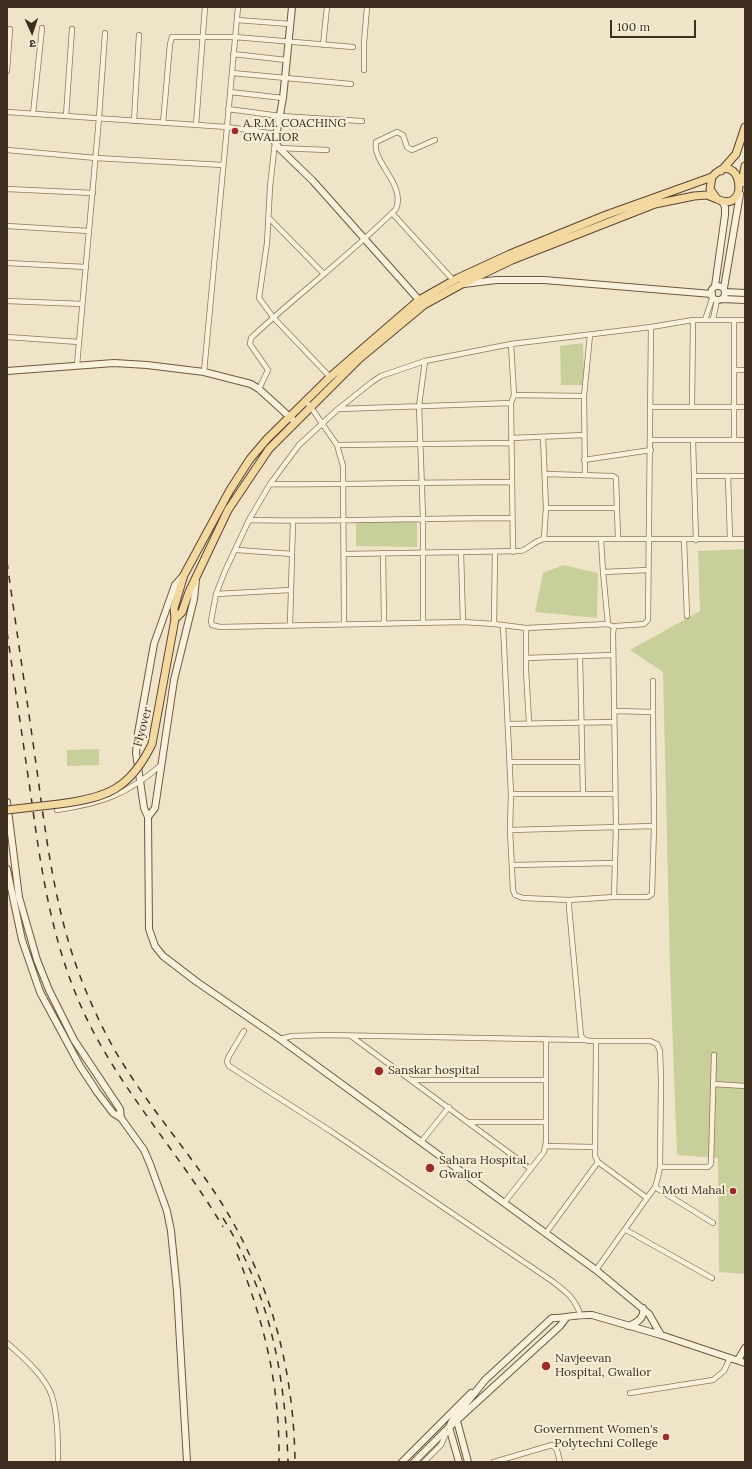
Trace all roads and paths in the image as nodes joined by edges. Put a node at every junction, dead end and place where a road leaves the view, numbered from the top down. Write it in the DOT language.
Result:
graph roads {
  1 [pos="205,7"];
  2 [pos="238,7"];
  3 [pos="292,7"];
  4 [pos="367,7"];
  5 [pos="327,8"];
  6 [pos="237,20"];
  7 [pos="290,24"];
  8 [pos="42,28"];
  9 [pos="10,29"];
  10 [pos="72,29"];
  11 [pos="105,33"];
  12 [pos="139,35"];
  13 [pos="202,36"];
  14 [pos="235,38"];
  15 [pos="287,42"];
  16 [pos="323,45"];
  17 [pos="352,47"];
  18 [pos="233,54"];
  19 [pos="286,60"];
  20 [pos="364,70"];
  21 [pos="7,71"];
  22 [pos="232,73"];
  23 [pos="285,77"];
  24 [pos="351,84"];
  25 [pos="230,92"];
  26 [pos="282,98"];
  27 [pos="228,109"];
  28 [pos="7,112"];
  29 [pos="33,114"];
  30 [pos="66,116"];
  31 [pos="280,116"];
  32 [pos="99,118"];
  33 [pos="134,121"];
  34 [pos="362,121"];
  35 [pos="163,123"];
  36 [pos="196,125"];
  37 [pos="227,127"];
  38 [pos="745,127"];
  39 [pos="276,134"];
  40 [pos="435,140"];
  41 [pos="275,142"];
  42 [pos="279,148"];
  43 [pos="7,150"];
  44 [pos="327,150"];
  45 [pos="96,158"];
  46 [pos="223,165"];
  47 [pos="745,166"];
  48 [pos="721,170"];
  49 [pos="712,177"];
  50 [pos="742,183"];
  51 [pos="7,189"];
  52 [pos="92,193"];
  53 [pos="740,194"];
  54 [pos="720,200"];
  55 [pos="392,213"];
  56 [pos="270,219"];
  57 [pos="7,226"];
  58 [pos="89,231"];
  59 [pos="364,240"];
  60 [pos="7,263"];
  61 [pos="86,267"];
  62 [pos="324,274"];
  63 [pos="454,281"];
  64 [pos="462,284"];
  65 [pos="715,286"];
  66 [pos="725,290"];
  67 [pos="745,293"];
  68 [pos="716,297"];
  69 [pos="419,300"];
  70 [pos="745,300"];
  71 [pos="7,301"];
  72 [pos="82,304"];
  73 [pos="273,317"];
  74 [pos="693,320"];
  75 [pos="705,320"];
  76 [pos="713,320"];
  77 [pos="734,320"];
  78 [pos="745,320"];
  79 [pos="652,327"];
  80 [pos="590,335"];
  81 [pos="7,337"];
  82 [pos="79,342"];
  83 [pos="511,344"];
  84 [pos="425,361"];
  85 [pos="77,365"];
  86 [pos="7,370"];
  87 [pos="734,370"];
  88 [pos="745,370"];
  89 [pos="204,372"];
  90 [pos="330,377"];
  91 [pos="259,389"];
  92 [pos="514,395"];
  93 [pos="584,396"];
  94 [pos="511,403"];
  95 [pos="308,404"];
  96 [pos="419,406"];
  97 [pos="651,407"];
  98 [pos="692,407"];
  99 [pos="734,407"];
  100 [pos="745,407"];
  101 [pos="338,409"];
  102 [pos="292,419"];
  103 [pos="321,424"];
  104 [pos="584,435"];
  105 [pos="543,437"];
  106 [pos="511,440"];
  107 [pos="651,440"];
  108 [pos="693,440"];
  109 [pos="734,440"];
  110 [pos="745,440"];
  111 [pos="420,444"];
  112 [pos="336,445"];
  113 [pos="651,450"];
  114 [pos="584,460"];
  115 [pos="546,474"];
  116 [pos="585,475"];
  117 [pos="694,476"];
  118 [pos="728,476"];
  119 [pos="745,476"];
  120 [pos="421,482"];
  121 [pos="512,482"];
  122 [pos="270,484"];
  123 [pos="344,485"];
  124 [pos="546,508"];
  125 [pos="617,508"];
  126 [pos="423,518"];
  127 [pos="512,518"];
  128 [pos="249,520"];
  129 [pos="343,520"];
  130 [pos="293,521"];
  131 [pos="544,539"];
  132 [pos="600,539"];
  133 [pos="618,539"];
  134 [pos="730,539"];
  135 [pos="745,539"];
  136 [pos="650,540"];
  137 [pos="684,540"];
  138 [pos="696,540"];
  139 [pos="236,550"];
  140 [pos="461,552"];
  141 [pos="496,552"];
  142 [pos="512,552"];
  143 [pos="423,553"];
  144 [pos="292,554"];
  145 [pos="344,554"];
  146 [pos="383,554"];
  147 [pos="648,570"];
  148 [pos="603,572"];
  149 [pos="184,575"];
  150 [pos="196,579"];
  151 [pos="290,590"];
  152 [pos="216,594"];
  153 [pos="687,616"];
  154 [pos="175,619"];
  155 [pos="463,622"];
  156 [pos="384,623"];
  157 [pos="423,623"];
  158 [pos="344,624"];
  159 [pos="494,624"];
  160 [pos="608,624"];
  161 [pos="290,625"];
  162 [pos="503,625"];
  163 [pos="614,627"];
  164 [pos="526,628"];
  165 [pos="613,655"];
  166 [pos="580,656"];
  167 [pos="526,658"];
  168 [pos="653,680"];
  169 [pos="615,710"];
  170 [pos="653,712"];
  171 [pos="529,722"];
  172 [pos="581,722"];
  173 [pos="614,722"];
  174 [pos="508,724"];
  175 [pos="510,762"];
  176 [pos="582,762"];
  177 [pos="161,765"];
  178 [pos="141,781"];
  179 [pos="511,794"];
  180 [pos="582,794"];
  181 [pos="615,794"];
  182 [pos="7,802"];
  183 [pos="7,810"];
  184 [pos="57,810"];
  185 [pos="148,817"];
  186 [pos="8,818"];
  187 [pos="654,826"];
  188 [pos="616,827"];
  189 [pos="510,830"];
  190 [pos="615,862"];
  191 [pos="512,864"];
  192 [pos="7,869"];
  193 [pos="614,897"];
  194 [pos="569,900"];
  195 [pos="244,1031"];
  196 [pos="350,1036"];
  197 [pos="280,1039"];
  198 [pos="546,1040"];
  199 [pos="585,1040"];
  200 [pos="596,1042"];
  201 [pos="714,1055"];
  202 [pos="411,1080"];
  203 [pos="546,1080"];
  204 [pos="713,1084"];
  205 [pos="745,1086"];
  206 [pos="449,1107"];
  207 [pos="121,1118"];
  208 [pos="468,1122"];
  209 [pos="546,1122"];
  210 [pos="421,1142"];
  211 [pos="545,1146"];
  212 [pos="594,1147"];
  213 [pos="598,1162"];
  214 [pos="660,1166"];
  215 [pos="531,1169"];
  216 [pos="655,1187"];
  217 [pos="647,1198"];
  218 [pos="504,1203"];
  219 [pos="713,1223"];
  220 [pos="626,1230"];
  221 [pos="546,1234"];
  222 [pos="596,1270"];
  223 [pos="712,1278"];
  224 [pos="643,1308"];
  225 [pos="580,1314"];
  226 [pos="566,1318"];
  227 [pos="626,1326"];
  228 [pos="661,1335"];
  229 [pos="7,1343"];
  230 [pos="745,1348"];
  231 [pos="730,1358"];
  232 [pos="738,1360"];
  233 [pos="745,1363"];
  234 [pos="485,1380"];
  235 [pos="630,1393"];
  236 [pos="457,1421"];
  237 [pos="449,1427"];
  238 [pos="58,1462"];
  239 [pos="187,1462"];
  240 [pos="402,1462"];
  241 [pos="414,1462"];
  242 [pos="424,1462"];
  243 [pos="459,1462"];
  244 [pos="468,1462"];
  245 [pos="494,1462"];
  246 [pos="560,1462"];
  1 -- 13 [label="street"];
  2 -- 6 [label="street"];
  3 -- 7 [label="main road"];
  4 -- 20 [label="street"];
  5 -- 16 [label="street"];
  6 -- 7 [label="street"];
  6 -- 14 [label="street"];
  7 -- 15 [label="main road"];
  8 -- 29 [label="street"];
  9 -- 21 [label="street"];
  10 -- 30 [label="street"];
  11 -- 32 [label="street"];
  12 -- 33 [label="street"];
  13 -- 14 [label="street"];
  13 -- 35 [label="street"];
  13 -- 36 [label="street"];
  14 -- 15 [label="street"];
  14 -- 18 [label="street"];
  15 -- 16 [label="street"];
  15 -- 19 [label="main road"];
  16 -- 17 [label="street"];
  18 -- 19 [label="street"];
  18 -- 22 [label="street"];
  19 -- 23 [label="main road"];
  22 -- 23 [label="street"];
  22 -- 25 [label="street"];
  23 -- 24 [label="street"];
  23 -- 26 [label="main road"];
  25 -- 26 [label="street"];
  25 -- 27 [label="street"];
  26 -- 31 [label="main road"];
  27 -- 31 [label="street"];
  27 -- 37 [label="street"];
  28 -- 29 [label="street"];
  29 -- 30 [label="street"];
  30 -- 32 [label="street"];
  31 -- 34 [label="street"];
  31 -- 39 [label="main road"];
  32 -- 33 [label="street"];
  32 -- 45 [label="street"];
  33 -- 35 [label="street"];
  35 -- 36 [label="street"];
  36 -- 37 [label="street"];
  37 -- 39 [label="street"];
  37 -- 46 [label="street"];
  38 -- 48 [label="main road"];
  39 -- 41 [label="main road"];
  40 -- 55 [label="street"];
  41 -- 42 [label="main road"];
  41 -- 56 [label="street"];
  42 -- 44 [label="street"];
  42 -- 59 [label="main road"];
  43 -- 45 [label="street"];
  45 -- 46 [label="street"];
  45 -- 52 [label="street"];
  46 -- 89 [label="street"];
  47 -- 50 [label="main road"];
  48 -- 49 [label="main road"];
  48 -- 50 [label="main road"];
  49 -- 54 [label="main road"];
  49 -- 63 [label="main road"];
  50 -- 53 [label="main road"];
  51 -- 52 [label="street"];
  52 -- 58 [label="street"];
  53 -- 54 [label="main road"];
  53 -- 66 [label="main road"];
  54 -- 64 [label="main road"];
  54 -- 65 [label="main road"];
  55 -- 59 [label="street"];
  55 -- 63 [label="street"];
  56 -- 62 [label="street"];
  56 -- 73 [label="street"];
  57 -- 58 [label="street"];
  58 -- 61 [label="street"];
  59 -- 62 [label="street"];
  59 -- 69 [label="main road"];
  60 -- 61 [label="street"];
  61 -- 72 [label="street"];
  62 -- 73 [label="street"];
  63 -- 69 [label="main road"];
  64 -- 68 [label="main road"];
  64 -- 95 [label="main road"];
  65 -- 66 [label="main road"];
  65 -- 68 [label="main road"];
  66 -- 67 [label="main road"];
  66 -- 68 [label="main road"];
  68 -- 70 [label="main road"];
  68 -- 75 [label="street"];
  68 -- 76 [label="street"];
  69 -- 90 [label="main road"];
  71 -- 72 [label="street"];
  72 -- 82 [label="street"];
  73 -- 90 [label="street"];
  73 -- 91 [label="street"];
  74 -- 75 [label="street"];
  74 -- 79 [label="street"];
  74 -- 98 [label="street"];
  75 -- 76 [label="street"];
  76 -- 77 [label="street"];
  77 -- 78 [label="street"];
  77 -- 87 [label="street"];
  79 -- 80 [label="street"];
  79 -- 97 [label="street"];
  80 -- 83 [label="street"];
  80 -- 93 [label="street"];
  81 -- 82 [label="street"];
  82 -- 85 [label="street"];
  83 -- 84 [label="street"];
  83 -- 92 [label="street"];
  84 -- 96 [label="street"];
  84 -- 101 [label="street"];
  85 -- 86 [label="main road"];
  85 -- 89 [label="main road"];
  87 -- 88 [label="street"];
  87 -- 99 [label="street"];
  89 -- 91 [label="main road"];
  90 -- 95 [label="main road"];
  91 -- 102 [label="main road"];
  92 -- 93 [label="street"];
  92 -- 94 [label="street"];
  93 -- 104 [label="street"];
  94 -- 96 [label="street"];
  94 -- 106 [label="street"];
  95 -- 102 [label="main road"];
  95 -- 103 [label="street"];
  96 -- 101 [label="street"];
  96 -- 111 [label="street"];
  97 -- 98 [label="street"];
  97 -- 107 [label="street"];
  98 -- 99 [label="street"];
  99 -- 100 [label="street"];
  99 -- 109 [label="street"];
  101 -- 103 [label="street"];
  102 -- 149 [label="main road, Flyover"];
  102 -- 150 [label="main road, Flyover"];
  103 -- 112 [label="street"];
  103 -- 122 [label="street"];
  104 -- 105 [label="street"];
  104 -- 114 [label="street"];
  105 -- 106 [label="street"];
  105 -- 115 [label="street"];
  106 -- 111 [label="street"];
  106 -- 121 [label="street"];
  107 -- 108 [label="street"];
  107 -- 113 [label="street"];
  108 -- 109 [label="street"];
  108 -- 117 [label="street"];
  109 -- 110 [label="street"];
  111 -- 112 [label="street"];
  111 -- 120 [label="street"];
  112 -- 123 [label="street"];
  113 -- 114 [label="street"];
  113 -- 136 [label="street"];
  114 -- 116 [label="street"];
  115 -- 116 [label="street"];
  115 -- 124 [label="street"];
  116 -- 125 [label="street"];
  117 -- 118 [label="street"];
  117 -- 138 [label="street"];
  118 -- 119 [label="street"];
  118 -- 134 [label="street"];
  120 -- 121 [label="street"];
  120 -- 123 [label="street"];
  120 -- 126 [label="street"];
  121 -- 127 [label="street"];
  122 -- 123 [label="street"];
  122 -- 128 [label="street"];
  123 -- 129 [label="street"];
  124 -- 125 [label="street"];
  124 -- 131 [label="street"];
  125 -- 133 [label="street"];
  126 -- 127 [label="street"];
  126 -- 129 [label="street"];
  126 -- 143 [label="street"];
  127 -- 142 [label="street"];
  128 -- 130 [label="street"];
  128 -- 139 [label="street"];
  129 -- 130 [label="street"];
  129 -- 145 [label="street"];
  130 -- 144 [label="street"];
  131 -- 132 [label="street"];
  131 -- 142 [label="street"];
  132 -- 133 [label="street"];
  132 -- 148 [label="street"];
  133 -- 136 [label="street"];
  134 -- 135 [label="street"];
  134 -- 138 [label="street"];
  136 -- 137 [label="street"];
  136 -- 147 [label="street"];
  137 -- 138 [label="street"];
  137 -- 153 [label="street"];
  139 -- 144 [label="street"];
  139 -- 152 [label="street"];
  140 -- 141 [label="street"];
  140 -- 143 [label="street"];
  140 -- 155 [label="street"];
  141 -- 142 [label="street"];
  141 -- 159 [label="street"];
  143 -- 146 [label="street"];
  143 -- 157 [label="street"];
  144 -- 151 [label="street"];
  145 -- 146 [label="street"];
  145 -- 158 [label="street"];
  146 -- 156 [label="street"];
  147 -- 148 [label="street"];
  147 -- 163 [label="street"];
  148 -- 160 [label="street"];
  149 -- 154 [label="main road, Flyover"];
  149 -- 178 [label="main road"];
  150 -- 154 [label="main road, Flyover"];
  150 -- 177 [label="main road"];
  151 -- 152 [label="street"];
  151 -- 161 [label="street"];
  152 -- 161 [label="street"];
  154 -- 183 [label="main road, Flyover, bridge"];
  155 -- 157 [label="street"];
  155 -- 159 [label="street"];
  156 -- 157 [label="street"];
  156 -- 158 [label="street"];
  158 -- 161 [label="street"];
  159 -- 162 [label="street"];
  160 -- 163 [label="street"];
  160 -- 164 [label="street"];
  162 -- 164 [label="street"];
  162 -- 174 [label="street"];
  163 -- 165 [label="street"];
  164 -- 167 [label="street"];
  165 -- 166 [label="street"];
  165 -- 169 [label="street"];
  166 -- 167 [label="street"];
  166 -- 172 [label="street"];
  167 -- 171 [label="street"];
  168 -- 170 [label="street"];
  169 -- 170 [label="street"];
  169 -- 173 [label="street"];
  170 -- 187 [label="street"];
  171 -- 172 [label="street"];
  171 -- 174 [label="street"];
  172 -- 173 [label="street"];
  172 -- 176 [label="street"];
  173 -- 181 [label="street"];
  174 -- 175 [label="street"];
  175 -- 176 [label="street"];
  175 -- 179 [label="street"];
  176 -- 180 [label="street"];
  177 -- 178 [label="street"];
  177 -- 185 [label="main road"];
  178 -- 184 [label="street"];
  178 -- 185 [label="main road"];
  179 -- 180 [label="street"];
  179 -- 189 [label="street"];
  180 -- 181 [label="street"];
  181 -- 188 [label="street"];
  182 -- 186 [label="main road"];
  185 -- 197 [label="main road"];
  186 -- 207 [label="main road"];
  187 -- 188 [label="street"];
  187 -- 193 [label="street"];
  188 -- 189 [label="street"];
  188 -- 190 [label="street"];
  189 -- 191 [label="street"];
  190 -- 191 [label="street"];
  190 -- 193 [label="street"];
  191 -- 194 [label="street"];
  192 -- 207 [label="main road"];
  193 -- 194 [label="street"];
  194 -- 199 [label="street"];
  195 -- 225 [label="street"];
  196 -- 197 [label="street"];
  196 -- 198 [label="street"];
  196 -- 202 [label="street"];
  197 -- 210 [label="main road"];
  198 -- 199 [label="street"];
  198 -- 203 [label="street"];
  199 -- 200 [label="street"];
  200 -- 212 [label="street"];
  200 -- 214 [label="street"];
  201 -- 204 [label="street"];
  202 -- 203 [label="street"];
  202 -- 206 [label="street"];
  203 -- 209 [label="street"];
  204 -- 205 [label="street"];
  204 -- 214 [label="street"];
  206 -- 208 [label="street"];
  206 -- 210 [label="street"];
  207 -- 239 [label="main road"];
  208 -- 209 [label="street"];
  208 -- 215 [label="street"];
  209 -- 211 [label="street"];
  210 -- 218 [label="main road"];
  211 -- 212 [label="street"];
  211 -- 215 [label="street"];
  212 -- 213 [label="street"];
  213 -- 217 [label="street"];
  213 -- 221 [label="street"];
  214 -- 216 [label="street"];
  215 -- 218 [label="street"];
  216 -- 217 [label="street"];
  216 -- 219 [label="street"];
  217 -- 220 [label="street"];
  218 -- 221 [label="main road"];
  220 -- 222 [label="street"];
  220 -- 223 [label="street"];
  221 -- 222 [label="main road"];
  222 -- 224 [label="main road"];
  224 -- 227 [label="main road"];
  224 -- 228 [label="main road"];
  225 -- 226 [label="main road"];
  225 -- 227 [label="main road"];
  226 -- 234 [label="main road"];
  226 -- 236 [label="main road"];
  227 -- 228 [label="main road"];
  228 -- 231 [label="main road"];
  229 -- 238 [label="street"];
  230 -- 232 [label="main road"];
  231 -- 232 [label="main road"];
  231 -- 235 [label="street"];
  232 -- 233 [label="main road"];
  234 -- 237 [label="main road"];
  234 -- 240 [label="main road"];
  236 -- 237 [label="main road"];
  236 -- 244 [label="main road"];
  237 -- 241 [label="main road"];
  237 -- 242 [label="street"];
  237 -- 243 [label="main road"];
  245 -- 246 [label="street"];
}
